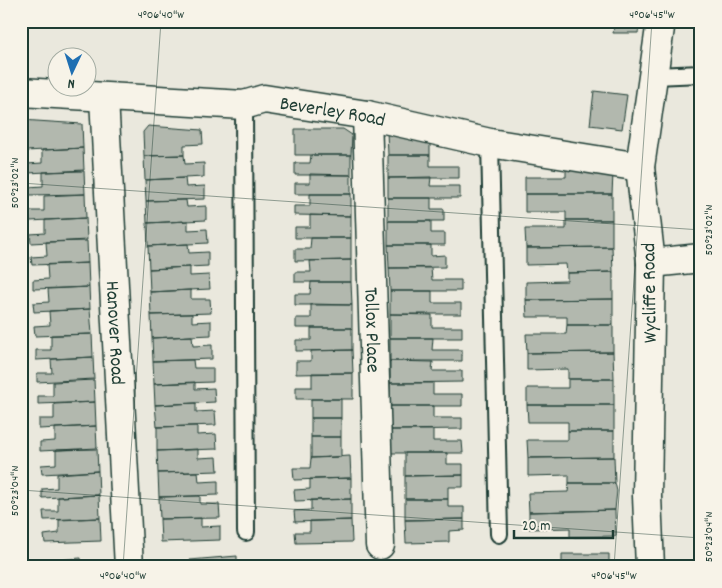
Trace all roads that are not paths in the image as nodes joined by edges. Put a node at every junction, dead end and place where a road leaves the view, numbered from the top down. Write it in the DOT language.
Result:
graph roads {
  1 [pos="661,21"];
  2 [pos="701,74"];
  3 [pos="654,76"];
  4 [pos="21,92"];
  5 [pos="104,98"];
  6 [pos="244,105"];
  7 [pos="367,115"];
  8 [pos="490,143"];
  9 [pos="640,167"];
  10 [pos="701,258"];
  11 [pos="651,263"];
  12 [pos="246,532"];
  13 [pos="499,534"];
  14 [pos="380,545"];
  15 [pos="129,567"];
  16 [pos="650,567"];
  1 -- 3 [label="street, Wycliffe Road"];
  2 -- 3 [label="lane"];
  3 -- 9 [label="street, Wycliffe Road"];
  4 -- 5 [label="street, Beverley Road"];
  5 -- 6 [label="street, Beverley Road"];
  5 -- 15 [label="street, Hanover Road"];
  6 -- 7 [label="street, Beverley Road"];
  6 -- 12 [label="lane"];
  7 -- 8 [label="street, Beverley Road"];
  7 -- 14 [label="street, Tollox Place"];
  8 -- 9 [label="street, Beverley Road"];
  8 -- 13 [label="lane"];
  9 -- 11 [label="street, Wycliffe Road"];
  10 -- 11 [label="street"];
  11 -- 16 [label="street, Wycliffe Road"];
}
